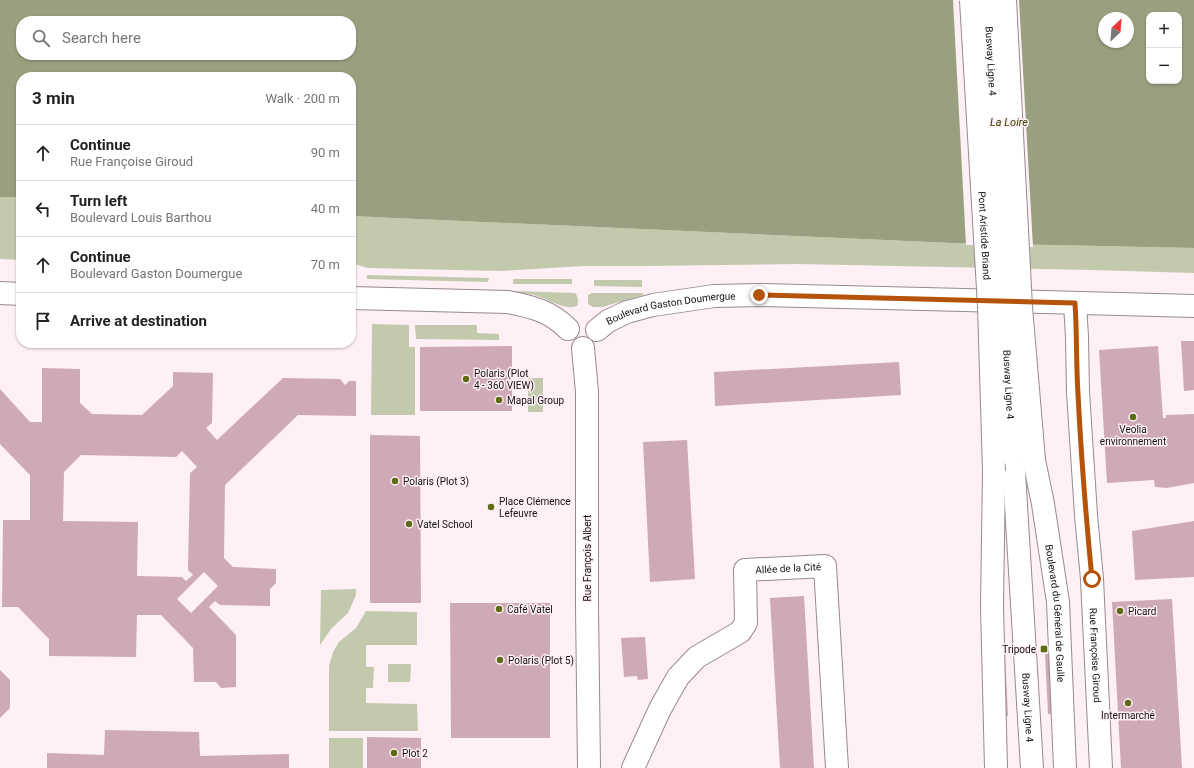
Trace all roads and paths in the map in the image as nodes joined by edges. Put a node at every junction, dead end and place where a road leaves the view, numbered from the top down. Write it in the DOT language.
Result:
graph roads {
  1 [pos="971,0"];
  2 [pos="988,0"];
  3 [pos="1005,0"];
  4 [pos="0,294"];
  5 [pos="16,294"];
  6 [pos="356,298"];
  7 [pos="1075,303"];
  8 [pos="1194,306"];
  9 [pos="568,329"];
  10 [pos="597,330"];
  11 [pos="583,348"];
  12 [pos="589,768"];
  13 [pos="633,768"];
  14 [pos="837,768"];
  15 [pos="996,768"];
  16 [pos="1032,768"];
  17 [pos="1065,768"];
  18 [pos="1101,768"];
  1 -- 15 [label="street, Pont Aristide Briand, bridge"];
  2 -- 16 [label="street, Busway Ligne 4, bridge"];
  3 -- 17 [label="street, Boulevard du Général de Gaulle, bridge"];
  4 -- 5 [label="street"];
  6 -- 9 [label="street"];
  7 -- 8 [label="street, Boulevard Gaston Doumergue"];
  7 -- 10 [label="street, Boulevard Gaston Doumergue"];
  7 -- 18 [label="street, Rue Françoise Giroud"];
  9 -- 10 [label="street"];
  9 -- 11 [label="street"];
  10 -- 11 [label="street"];
  11 -- 12 [label="street, Rue François Albert"];
  13 -- 14 [label="street, Allée de la Cité"];
}
